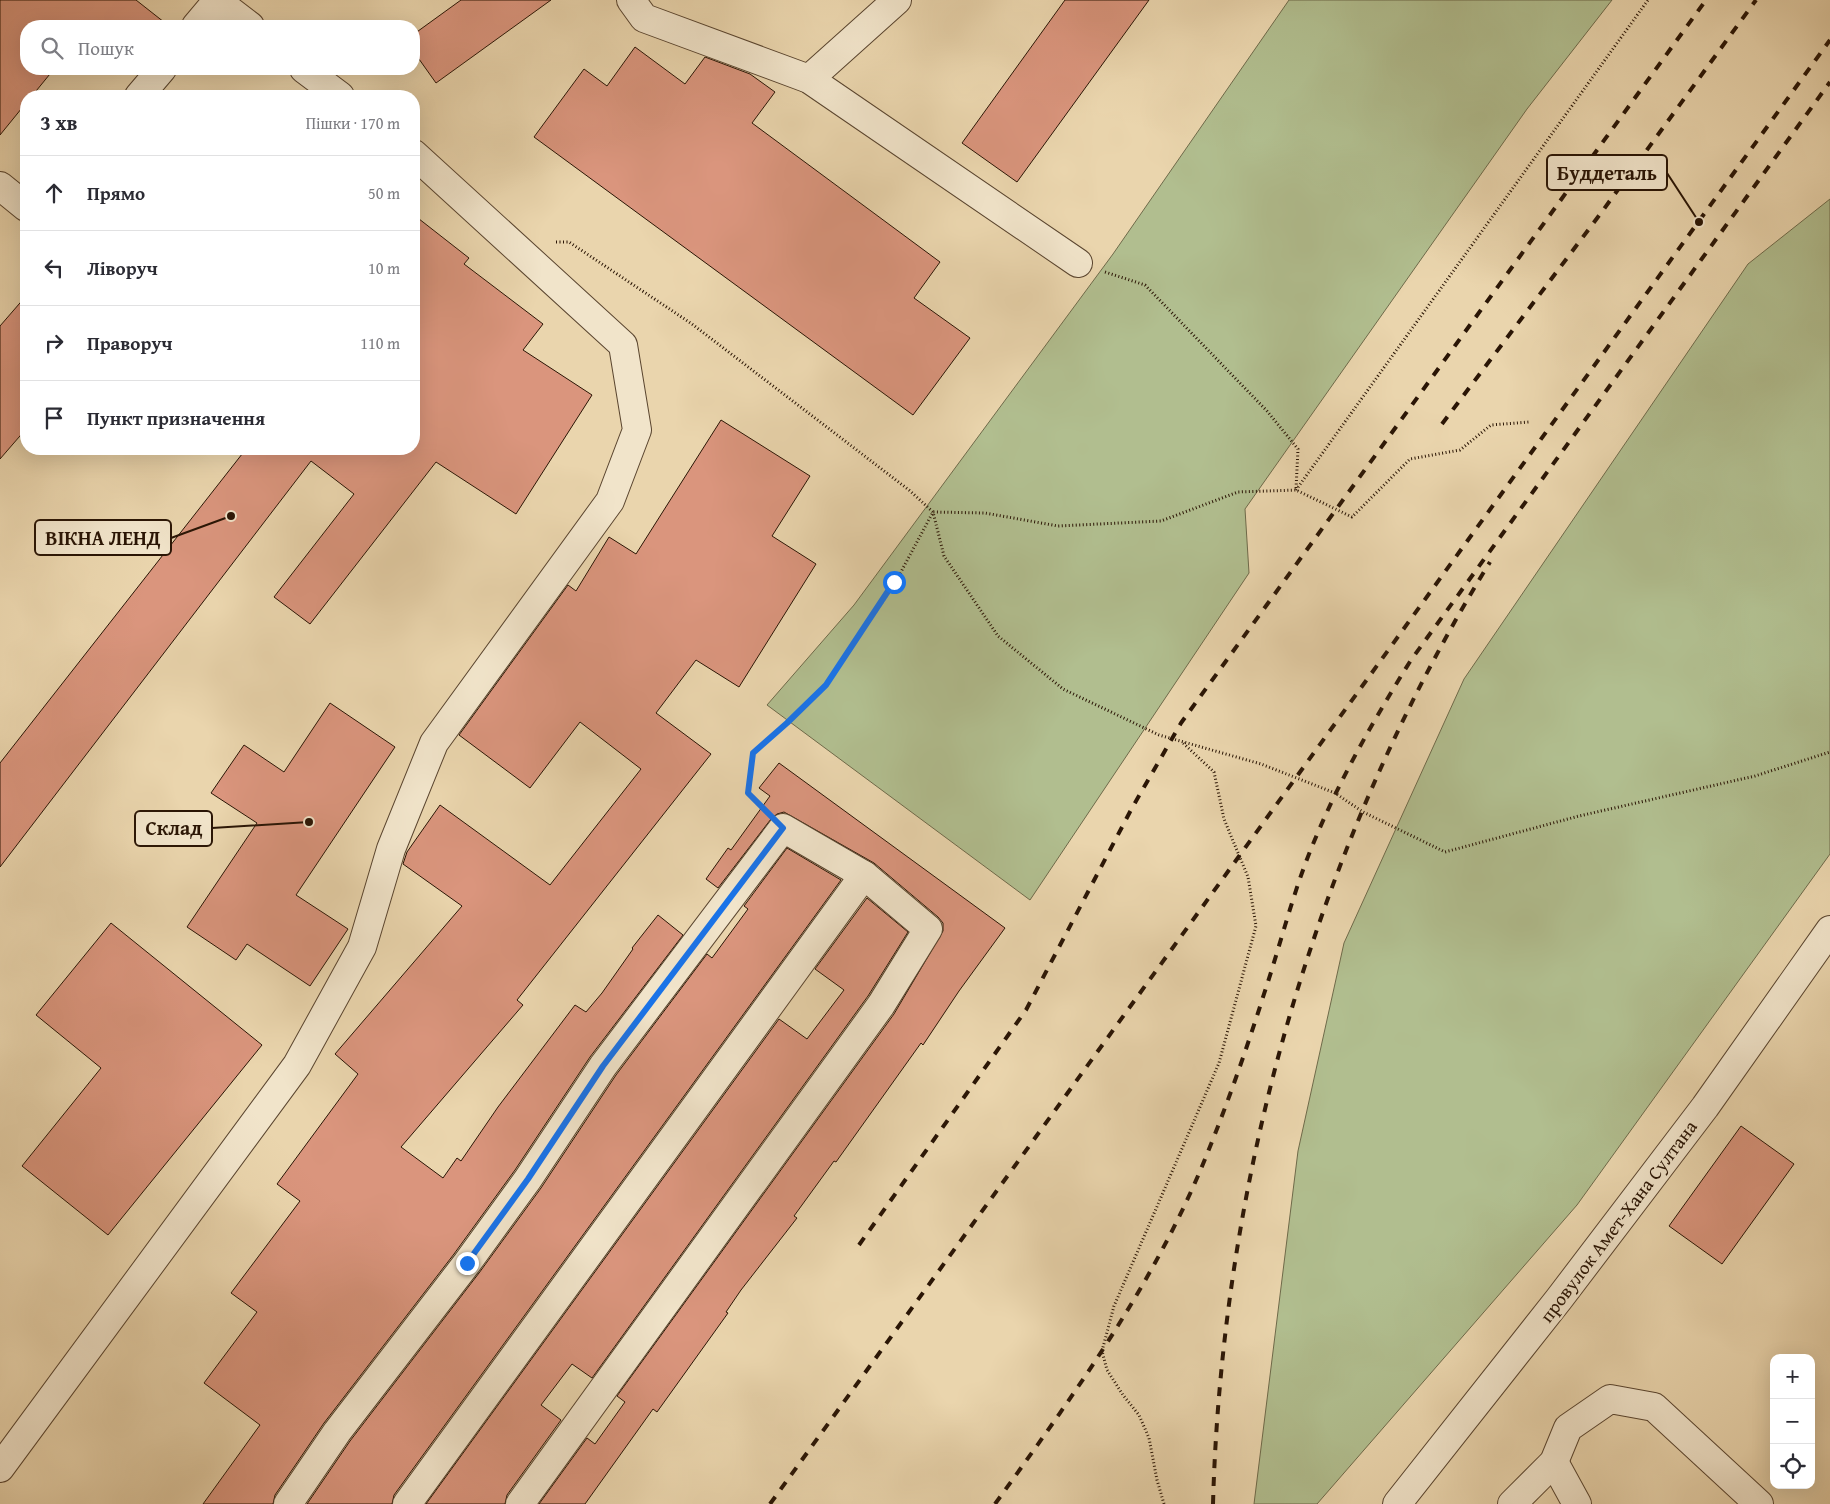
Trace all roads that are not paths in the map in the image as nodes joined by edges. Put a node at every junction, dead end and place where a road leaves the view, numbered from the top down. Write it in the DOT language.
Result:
graph roads {
  1 [pos="216,0"];
  2 [pos="631,0"];
  3 [pos="897,0"];
  4 [pos="201,20"];
  5 [pos="242,20"];
  6 [pos="157,75"];
  7 [pos="312,75"];
  8 [pos="809,79"];
  9 [pos="144,90"];
  10 [pos="332,90"];
  11 [pos="420,160"];
  12 [pos="0,186"];
  13 [pos="20,202"];
  14 [pos="1078,263"];
  15 [pos="864,875"];
  16 [pos="1830,930"];
  17 [pos="1554,1462"];
  18 [pos="0,1468"];
  19 [pos="288,1504"];
  20 [pos="407,1504"];
  21 [pos="520,1504"];
  22 [pos="1397,1504"];
  23 [pos="1512,1504"];
  24 [pos="1577,1504"];
  25 [pos="1759,1504"];
  1 -- 4 [label="street"];
  1 -- 5 [label="street"];
  2 -- 8 [label="street"];
  3 -- 8 [label="street"];
  6 -- 9 [label="street"];
  7 -- 10 [label="street"];
  8 -- 14 [label="street"];
  11 -- 18 [label="street"];
  12 -- 13 [label="street"];
  15 -- 19 [label="street"];
  15 -- 20 [label="street"];
  15 -- 21 [label="street"];
  16 -- 22 [label="street, провулок Амет-Хана Султана"];
  17 -- 23 [label="street"];
  17 -- 24 [label="street"];
  17 -- 25 [label="street"];
}
